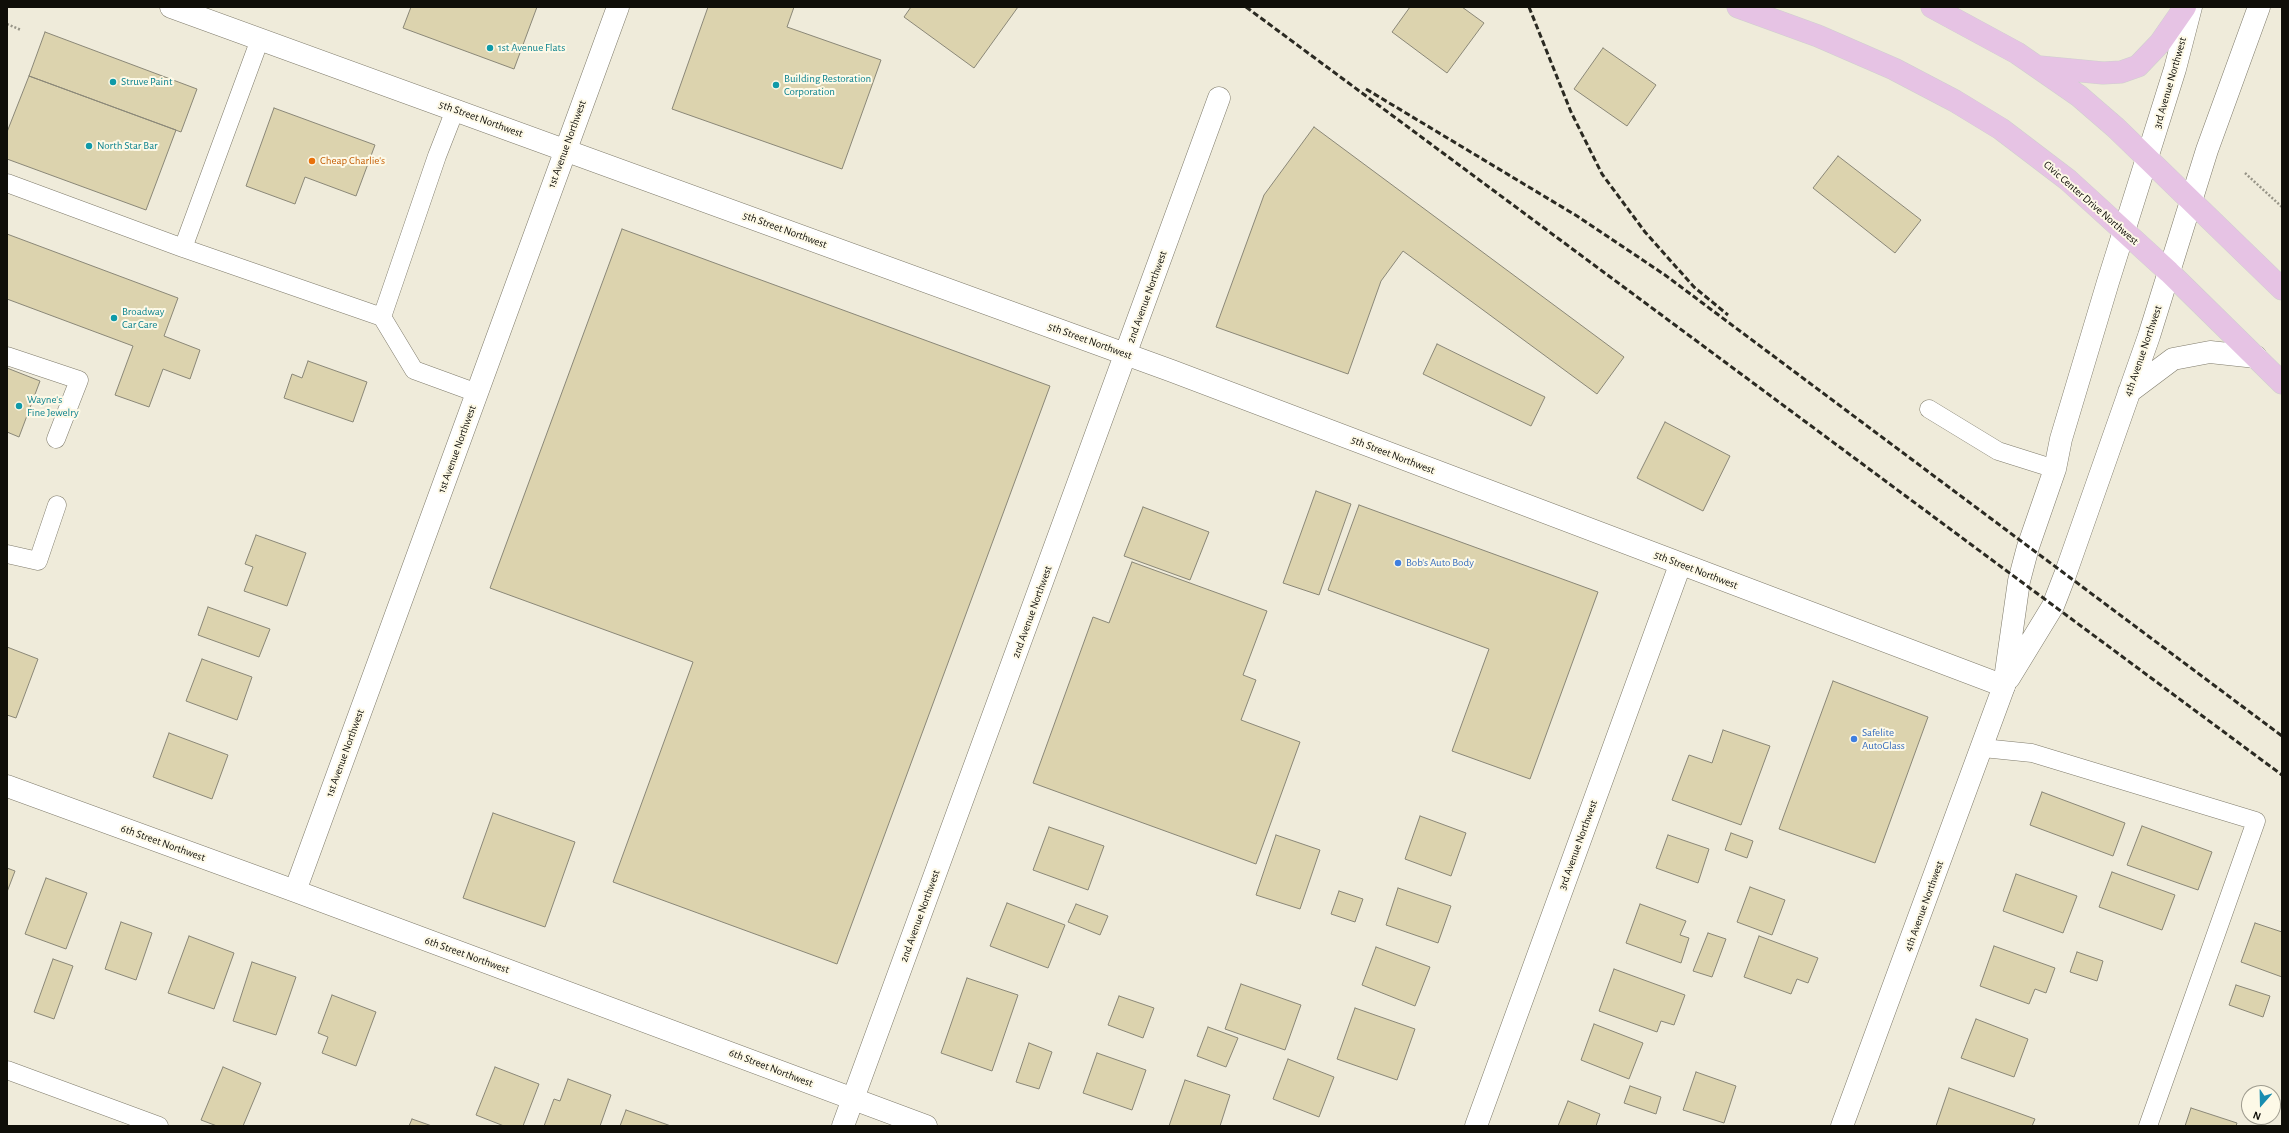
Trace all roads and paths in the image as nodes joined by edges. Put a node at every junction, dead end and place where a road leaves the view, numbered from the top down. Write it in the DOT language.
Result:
graph roads {
  1 [pos="171,7"];
  2 [pos="618,7"];
  3 [pos="1738,7"];
  4 [pos="1932,7"];
  5 [pos="2186,7"];
  6 [pos="2191,7"];
  7 [pos="2259,7"];
  8 [pos="7,24"];
  9 [pos="21,30"];
  10 [pos="260,39"];
  11 [pos="2039,67"];
  12 [pos="1219,98"];
  13 [pos="455,110"];
  14 [pos="565,150"];
  15 [pos="2147,159"];
  16 [pos="2246,173"];
  17 [pos="7,183"];
  18 [pos="2191,200"];
  19 [pos="2282,207"];
  20 [pos="2124,230"];
  21 [pos="183,248"];
  22 [pos="2169,272"];
  23 [pos="2282,289"];
  24 [pos="382,317"];
  25 [pos="1126,354"];
  26 [pos="7,356"];
  27 [pos="2256,357"];
  28 [pos="2282,383"];
  29 [pos="2129,392"];
  30 [pos="477,394"];
  31 [pos="1929,409"];
  32 [pos="56,439"];
  33 [pos="2055,469"];
  34 [pos="56,505"];
  35 [pos="7,554"];
  36 [pos="1680,565"];
  37 [pos="2004,686"];
  38 [pos="1983,748"];
  39 [pos="7,786"];
  40 [pos="295,891"];
  41 [pos="7,1070"];
  42 [pos="852,1099"];
  43 [pos="159,1126"];
  44 [pos="842,1126"];
  45 [pos="926,1126"];
  46 [pos="1476,1126"];
  47 [pos="1842,1126"];
  48 [pos="2148,1126"];
  1 -- 10 [label="street, 5th Street Northwest"];
  2 -- 14 [label="street, 1st Avenue Northwest"];
  3 -- 20 [label="main road, Civic Center Drive Northwest"];
  4 -- 11 [label="main road"];
  5 -- 11 [label="main road"];
  6 -- 15 [label="street, 3rd Avenue Northwest"];
  7 -- 18 [label="street, 4th Avenue Northwest"];
  8 -- 9 [label="path"];
  10 -- 13 [label="street, 5th Street Northwest"];
  10 -- 21 [label="lane"];
  11 -- 15 [label="main road"];
  12 -- 25 [label="street, 2nd Avenue Northwest"];
  13 -- 14 [label="street, 5th Street Northwest"];
  13 -- 24 [label="lane"];
  14 -- 25 [label="street, 5th Street Northwest"];
  14 -- 30 [label="street, 1st Avenue Northwest"];
  15 -- 18 [label="main road"];
  15 -- 20 [label="street, 4th Avenue Northwest"];
  16 -- 19 [label="path"];
  17 -- 21 [label="lane"];
  18 -- 22 [label="street, 4th Avenue Northwest"];
  18 -- 23 [label="main road"];
  20 -- 22 [label="main road, Civic Center Drive Northwest"];
  20 -- 33 [label="street, 4th Avenue Northwest"];
  21 -- 24 [label="lane"];
  22 -- 27 [label="main road, Civic Center Drive Northwest"];
  22 -- 29 [label="street, 4th Avenue Northwest"];
  24 -- 30 [label="lane"];
  25 -- 36 [label="street, 5th Street Northwest"];
  25 -- 42 [label="street, 2nd Avenue Northwest"];
  26 -- 32 [label="lane"];
  27 -- 28 [label="main road, Civic Center Drive Northwest"];
  27 -- 29 [label="street"];
  29 -- 37 [label="street, 4th Avenue Northwest"];
  30 -- 40 [label="street, 1st Avenue Northwest"];
  31 -- 33 [label="lane"];
  33 -- 37 [label="street, 4th Avenue Northwest"];
  34 -- 35 [label="lane"];
  36 -- 37 [label="street, 5th Street Northwest"];
  36 -- 46 [label="street, 3rd Avenue Northwest"];
  37 -- 38 [label="street, 4th Avenue Northwest"];
  38 -- 47 [label="street, 4th Avenue Northwest"];
  38 -- 48 [label="lane"];
  39 -- 40 [label="street, 6th Street Northwest"];
  40 -- 42 [label="street, 6th Street Northwest"];
  41 -- 43 [label="lane"];
  42 -- 44 [label="street, 2nd Avenue Northwest"];
  42 -- 45 [label="street, 6th Street Northwest"];
}
